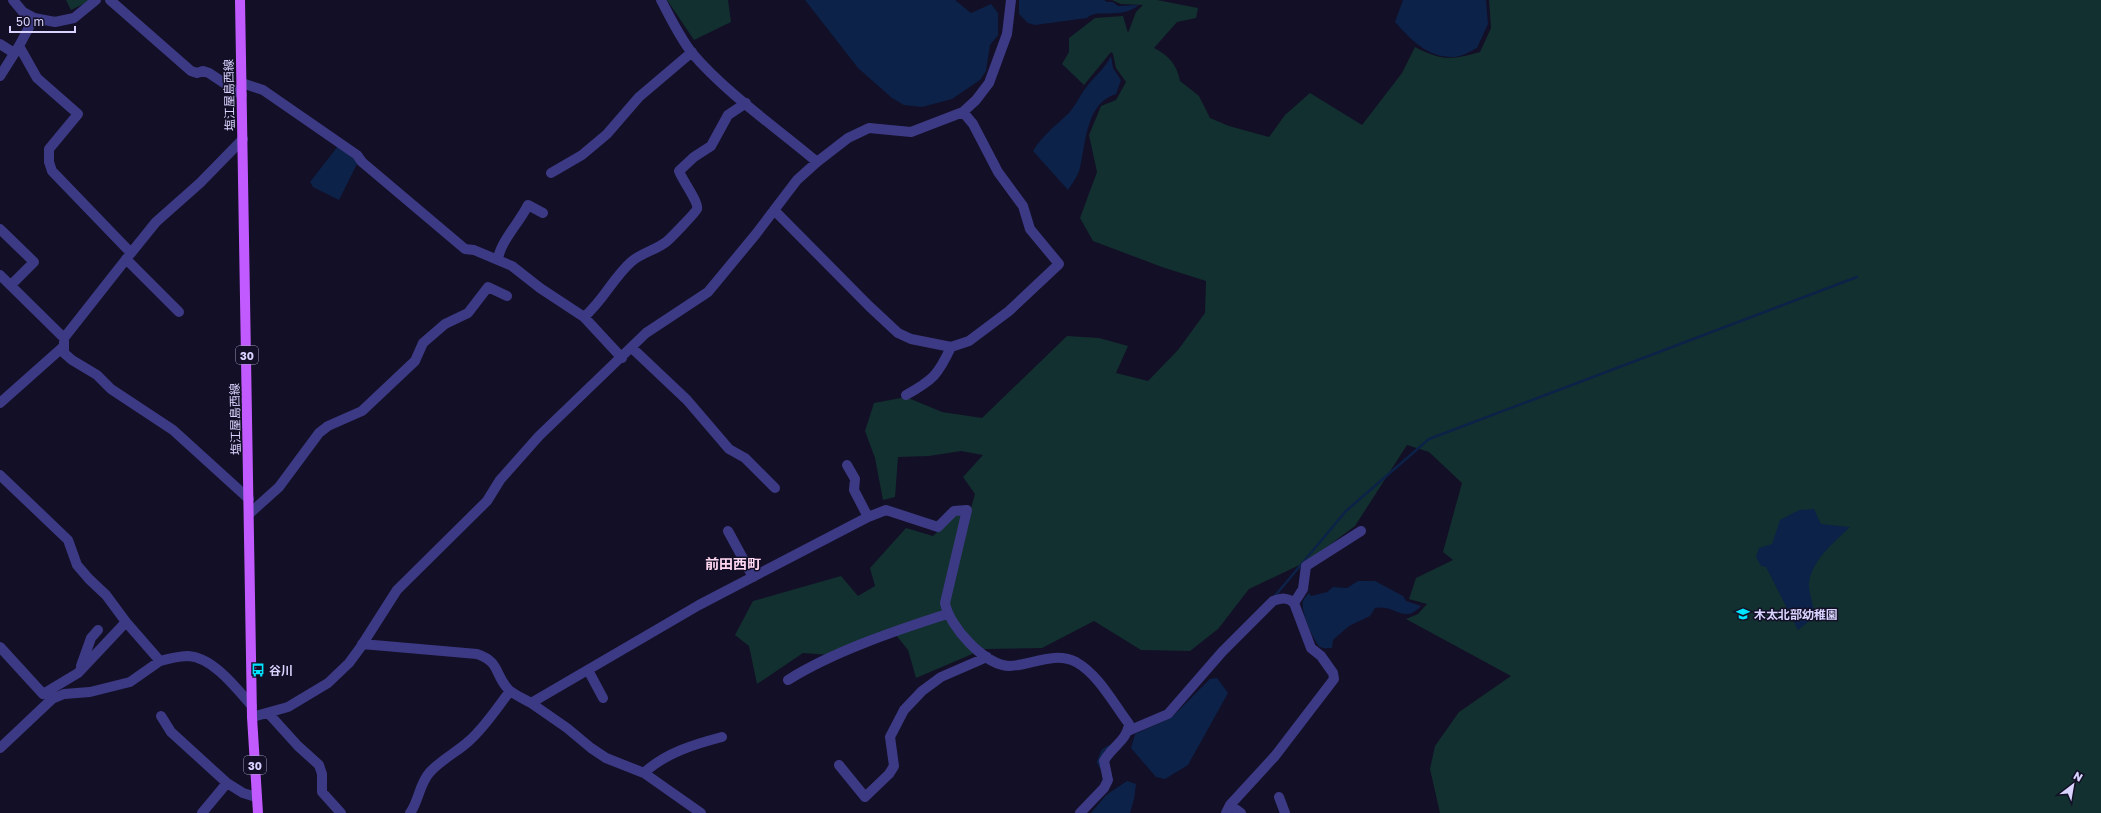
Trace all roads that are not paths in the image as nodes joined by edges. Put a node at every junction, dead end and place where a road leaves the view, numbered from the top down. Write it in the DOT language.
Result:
graph roads {
  1 [pos="13,0"];
  2 [pos="96,0"];
  3 [pos="110,0"];
  4 [pos="240,0"];
  5 [pos="661,0"];
  6 [pos="1011,0"];
  7 [pos="34,18"];
  8 [pos="0,44"];
  9 [pos="17,49"];
  10 [pos="692,52"];
  11 [pos="0,76"];
  12 [pos="242,83"];
  13 [pos="242,95"];
  14 [pos="746,103"];
  15 [pos="963,112"];
  16 [pos="243,139"];
  17 [pos="817,162"];
  18 [pos="551,173"];
  19 [pos="774,210"];
  20 [pos="543,213"];
  21 [pos="0,229"];
  22 [pos="129,256"];
  23 [pos="498,260"];
  24 [pos="0,274"];
  25 [pos="11,285"];
  26 [pos="507,296"];
  27 [pos="179,312"];
  28 [pos="584,317"];
  29 [pos="63,342"];
  30 [pos="951,347"];
  31 [pos="632,348"];
  32 [pos="622,358"];
  33 [pos="906,395"];
  34 [pos="0,403"];
  35 [pos="846,465"];
  36 [pos="0,475"];
  37 [pos="775,488"];
  38 [pos="249,499"];
  39 [pos="249,514"];
  40 [pos="868,517"];
  41 [pos="728,531"];
  42 [pos="1361,531"];
  43 [pos="753,577"];
  44 [pos="1294,603"];
  45 [pos="947,614"];
  46 [pos="126,622"];
  47 [pos="98,630"];
  48 [pos="362,644"];
  49 [pos="0,647"];
  50 [pos="987,657"];
  51 [pos="160,661"];
  52 [pos="588,670"];
  53 [pos="78,673"];
  54 [pos="788,680"];
  55 [pos="510,691"];
  56 [pos="603,698"];
  57 [pos="52,699"];
  58 [pos="531,703"];
  59 [pos="252,711"];
  60 [pos="266,714"];
  61 [pos="161,716"];
  62 [pos="1125,736"];
  63 [pos="722,737"];
  64 [pos="0,748"];
  65 [pos="839,765"];
  66 [pos="644,773"];
  67 [pos="227,783"];
  68 [pos="256,797"];
  69 [pos="1279,797"];
  70 [pos="1228,809"];
  71 [pos="202,813"];
  72 [pos="258,813"];
  73 [pos="341,813"];
  74 [pos="410,813"];
  75 [pos="701,813"];
  76 [pos="1080,813"];
  77 [pos="1242,813"];
  78 [pos="1285,813"];
  1 -- 7 [label="street"];
  2 -- 7 [label="street"];
  3 -- 13 [label="street"];
  4 -- 12 [label="main road, 塩江屋島西線 / 30"];
  5 -- 10 [label="street"];
  6 -- 15 [label="street"];
  7 -- 9 [label="street"];
  8 -- 9 [label="street"];
  9 -- 11 [label="street"];
  9 -- 22 [label="street"];
  10 -- 14 [label="street"];
  10 -- 18 [label="street"];
  12 -- 13 [label="main road, 塩江屋島西線 / 30"];
  12 -- 23 [label="street"];
  13 -- 16 [label="main road, 塩江屋島西線 / 30"];
  14 -- 17 [label="street"];
  14 -- 28 [label="street"];
  15 -- 17 [label="street"];
  15 -- 30 [label="street"];
  16 -- 22 [label="street"];
  16 -- 38 [label="main road, 塩江屋島西線 / 30"];
  17 -- 19 [label="street"];
  19 -- 30 [label="street"];
  19 -- 31 [label="street"];
  20 -- 23 [label="street"];
  21 -- 25 [label="street"];
  22 -- 27 [label="street"];
  22 -- 29 [label="street"];
  23 -- 28 [label="street"];
  24 -- 25 [label="street"];
  25 -- 29 [label="street"];
  26 -- 39 [label="street"];
  28 -- 32 [label="street"];
  29 -- 34 [label="street"];
  29 -- 38 [label="street"];
  30 -- 33 [label="street"];
  31 -- 32 [label="street"];
  31 -- 37 [label="street"];
  32 -- 48 [label="street"];
  35 -- 40 [label="street"];
  36 -- 46 [label="street"];
  38 -- 39 [label="main road, 塩江屋島西線 / 30"];
  39 -- 59 [label="main road, 塩江屋島西線 / 30"];
  40 -- 43 [label="street"];
  40 -- 45 [label="street"];
  41 -- 43 [label="street"];
  42 -- 44 [label="street"];
  43 -- 52 [label="street"];
  44 -- 62 [label="street"];
  44 -- 70 [label="street"];
  45 -- 50 [label="street"];
  45 -- 54 [label="street"];
  46 -- 51 [label="street"];
  46 -- 53 [label="street"];
  47 -- 53 [label="street"];
  48 -- 55 [label="street"];
  48 -- 60 [label="street"];
  49 -- 53 [label="street"];
  50 -- 62 [label="street"];
  50 -- 65 [label="street"];
  51 -- 57 [label="street"];
  51 -- 59 [label="street"];
  52 -- 56 [label="street"];
  52 -- 58 [label="street"];
  53 -- 57 [label="street"];
  55 -- 58 [label="street"];
  55 -- 74 [label="street"];
  57 -- 64 [label="street"];
  58 -- 66 [label="street"];
  59 -- 60 [label="street"];
  59 -- 68 [label="main road, 塩江屋島西線 / 30"];
  60 -- 73 [label="street"];
  61 -- 67 [label="street"];
  62 -- 76 [label="street"];
  63 -- 66 [label="street"];
  66 -- 75 [label="street"];
  67 -- 68 [label="street"];
  67 -- 71 [label="street"];
  68 -- 72 [label="main road, 塩江屋島西線 / 30"];
  69 -- 78 [label="street"];
  70 -- 77 [label="street"];
}
